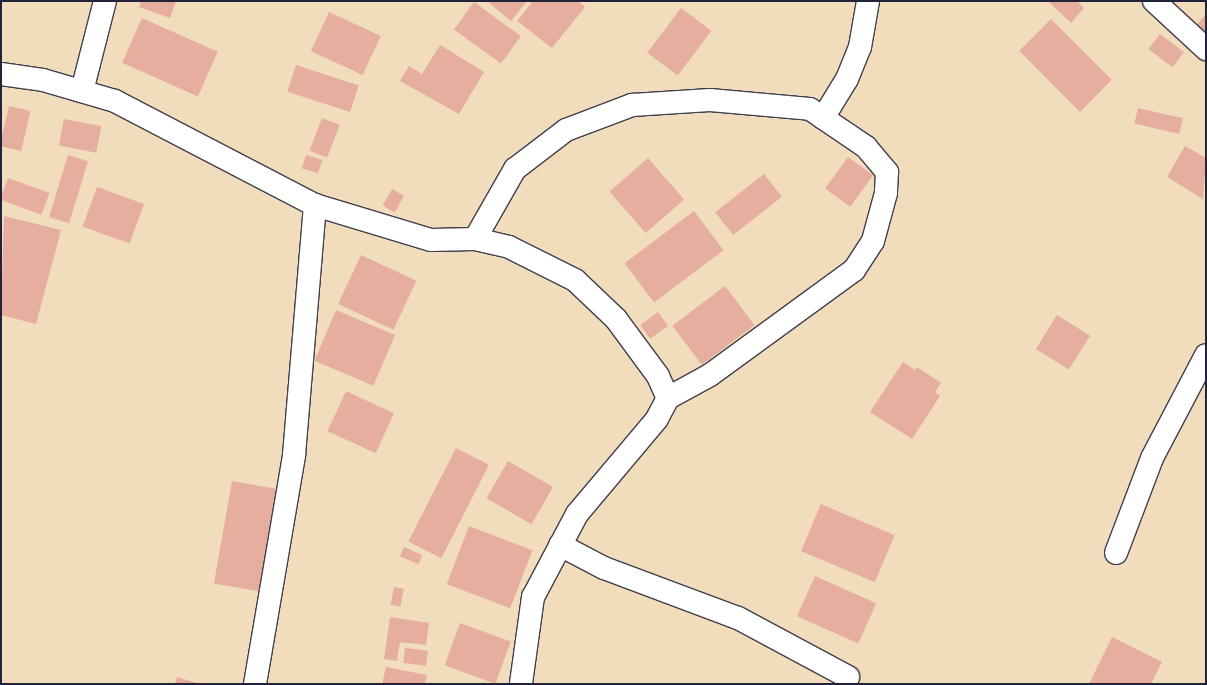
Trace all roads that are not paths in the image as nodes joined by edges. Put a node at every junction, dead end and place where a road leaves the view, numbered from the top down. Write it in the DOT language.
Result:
graph roads {
  1 [pos="104,1"];
  2 [pos="868,1"];
  3 [pos="1154,1"];
  4 [pos="1206,49"];
  5 [pos="1,74"];
  6 [pos="82,92"];
  7 [pos="823,118"];
  8 [pos="315,205"];
  9 [pos="476,239"];
  10 [pos="1206,355"];
  11 [pos="668,398"];
  12 [pos="560,545"];
  13 [pos="1116,553"];
  14 [pos="848,677"];
  15 [pos="255,684"];
  16 [pos="521,684"];
  1 -- 6 [label="street"];
  2 -- 7 [label="street"];
  3 -- 4 [label="street"];
  5 -- 6 [label="street"];
  6 -- 8 [label="street"];
  7 -- 9 [label="street"];
  7 -- 11 [label="street"];
  8 -- 9 [label="street"];
  8 -- 15 [label="street"];
  9 -- 11 [label="street"];
  10 -- 13 [label="street"];
  11 -- 12 [label="street"];
  12 -- 14 [label="street"];
  12 -- 16 [label="street"];
}
